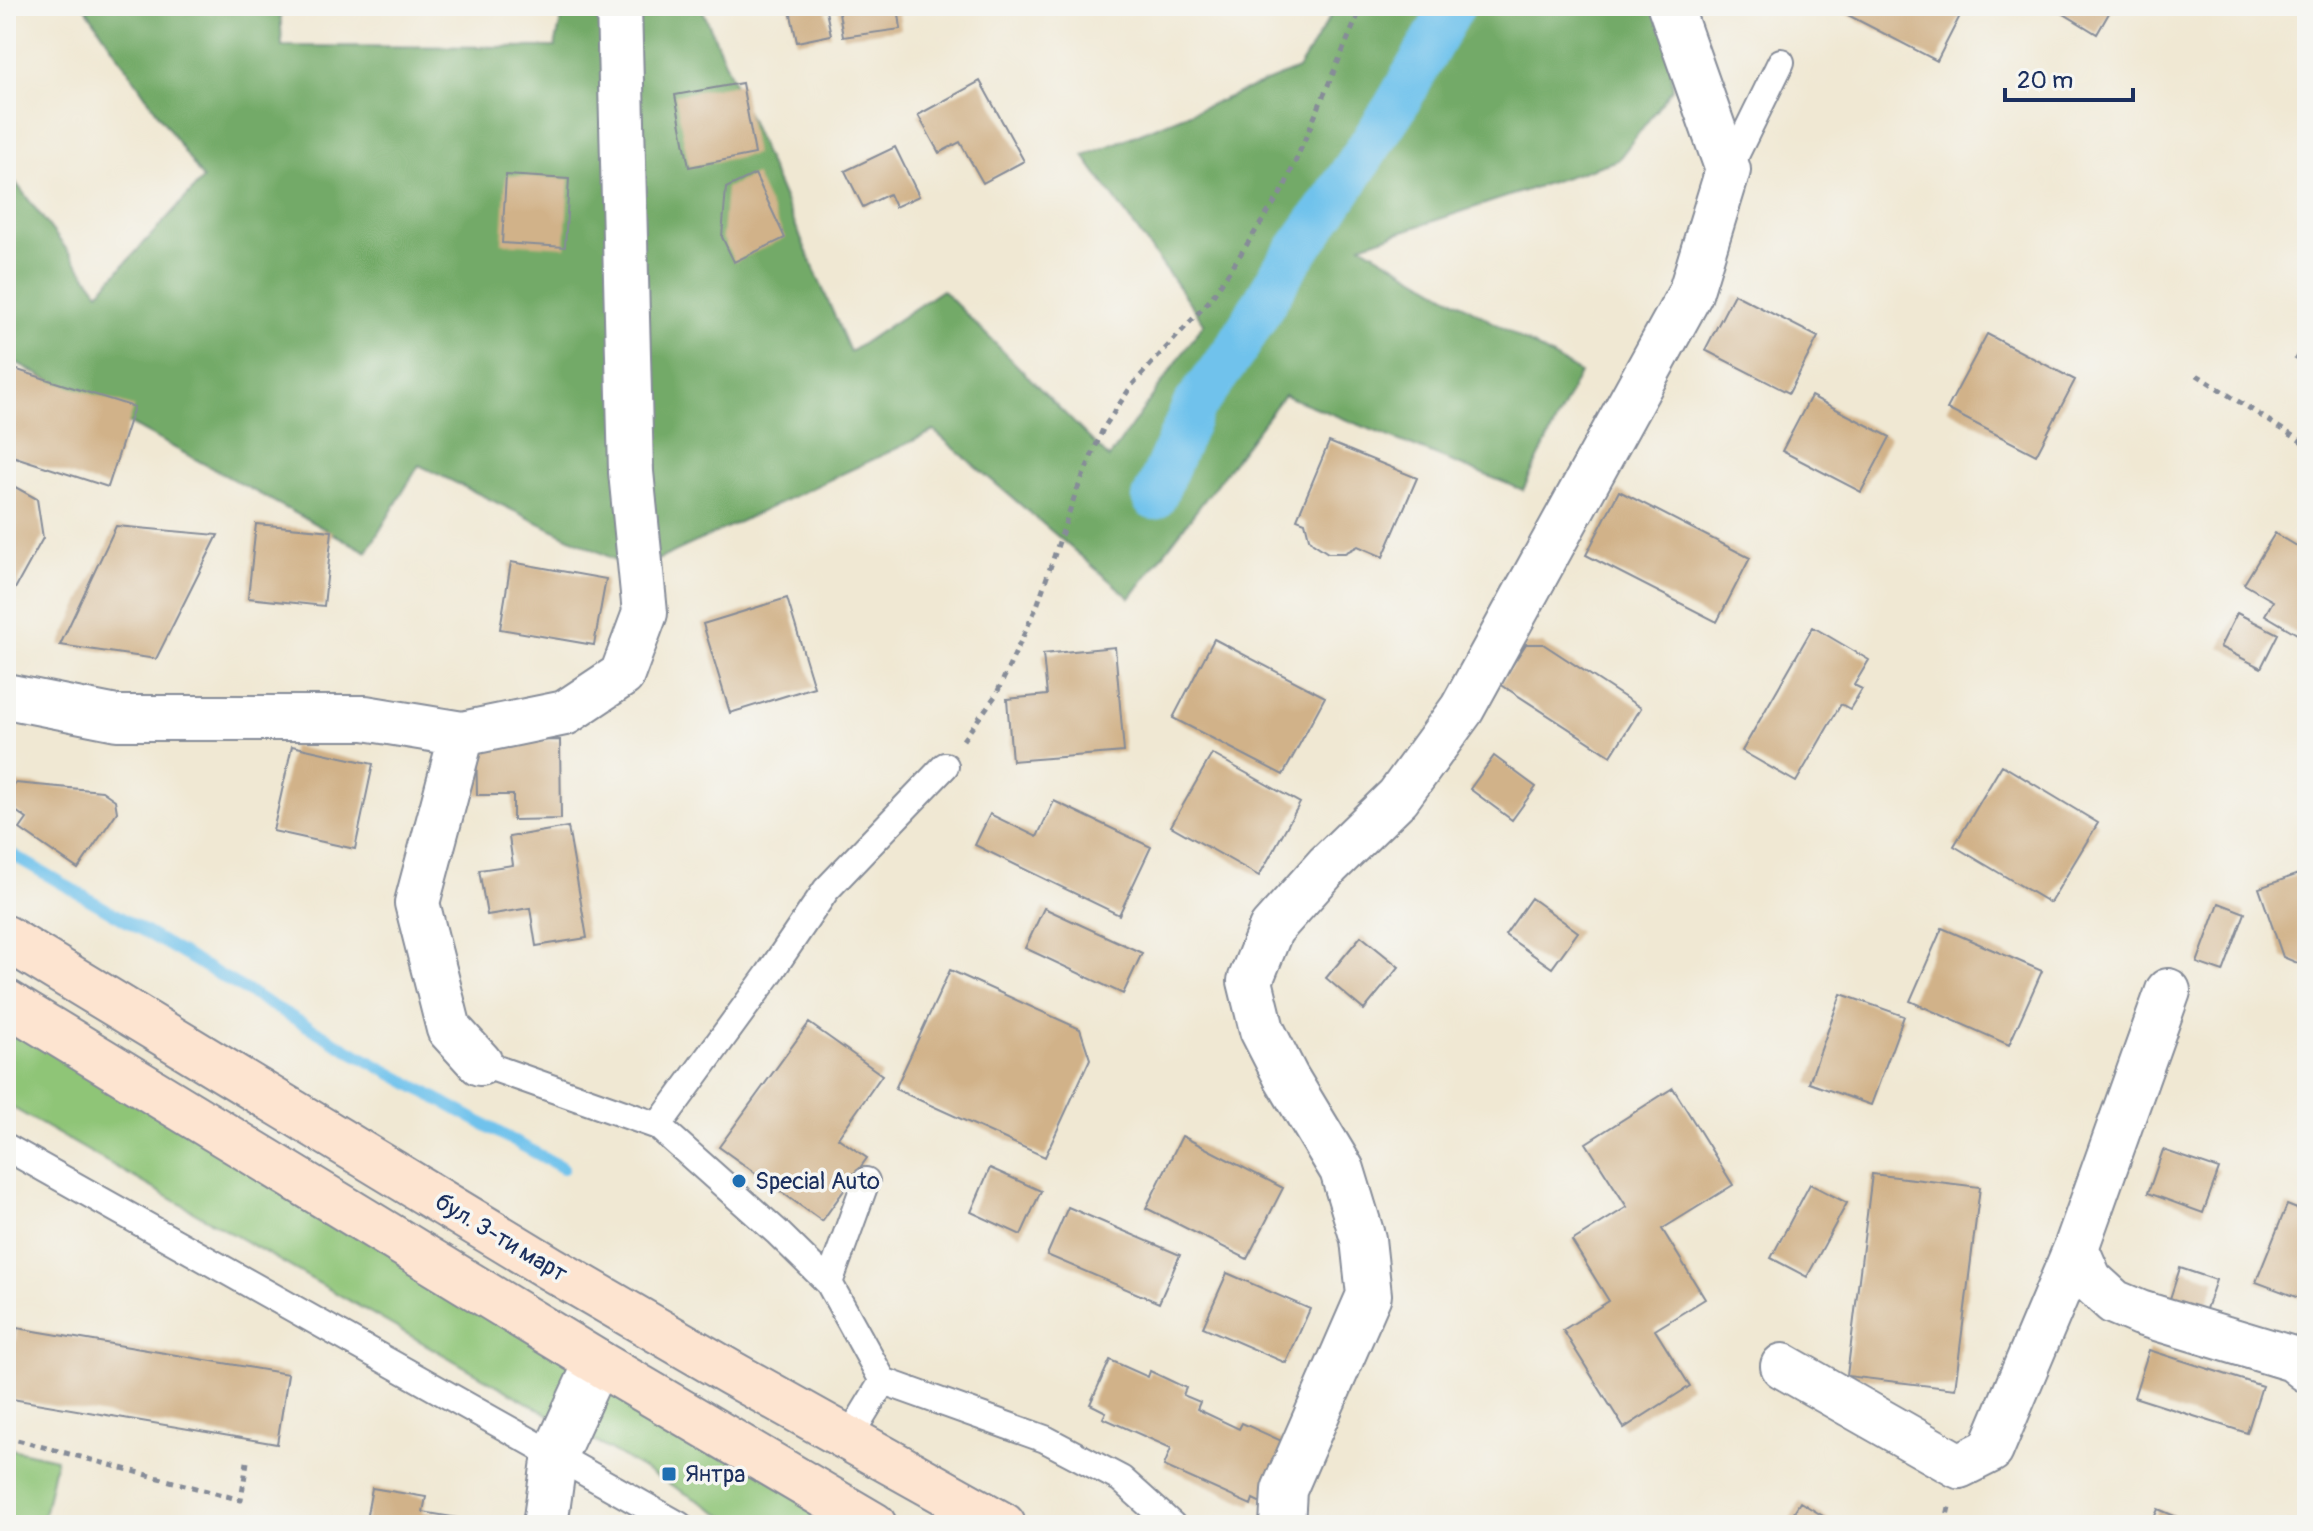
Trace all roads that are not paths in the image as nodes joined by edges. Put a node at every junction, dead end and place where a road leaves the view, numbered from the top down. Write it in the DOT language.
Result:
graph roads {
  1 [pos="619,6"];
  2 [pos="1670,6"];
  3 [pos="1781,62"];
  4 [pos="1728,170"];
  5 [pos="6,696"];
  6 [pos="462,734"];
  7 [pos="945,766"];
  8 [pos="6,938"];
  9 [pos="2168,991"];
  10 [pos="6,1002"];
  11 [pos="480,1063"];
  12 [pos="658,1126"];
  13 [pos="6,1147"];
  14 [pos="866,1181"];
  15 [pos="2076,1248"];
  16 [pos="829,1283"];
  17 [pos="597,1362"];
  18 [pos="1783,1366"];
  19 [pos="2307,1370"];
  20 [pos="883,1381"];
  21 [pos="849,1437"];
  22 [pos="555,1454"];
  23 [pos="848,1518"];
  24 [pos="545,1525"];
  25 [pos="679,1525"];
  26 [pos="1003,1525"];
  27 [pos="1172,1525"];
  28 [pos="1282,1525"];
  1 -- 6 [label="street"];
  2 -- 4 [label="street"];
  3 -- 4 [label="lane"];
  4 -- 28 [label="street"];
  5 -- 6 [label="street"];
  6 -- 11 [label="street"];
  7 -- 12 [label="lane"];
  8 -- 21 [label="street, бул. 3-ти март"];
  9 -- 15 [label="street"];
  10 -- 17 [label="street"];
  11 -- 12 [label="lane"];
  12 -- 16 [label="lane"];
  13 -- 22 [label="lane"];
  14 -- 16 [label="lane"];
  15 -- 18 [label="street"];
  15 -- 19 [label="street"];
  16 -- 20 [label="lane"];
  17 -- 22 [label="street"];
  17 -- 23 [label="street"];
  20 -- 21 [label="lane"];
  20 -- 27 [label="lane"];
  21 -- 26 [label="street, бул. 3-ти март"];
  22 -- 24 [label="street"];
  22 -- 25 [label="lane"];
}
